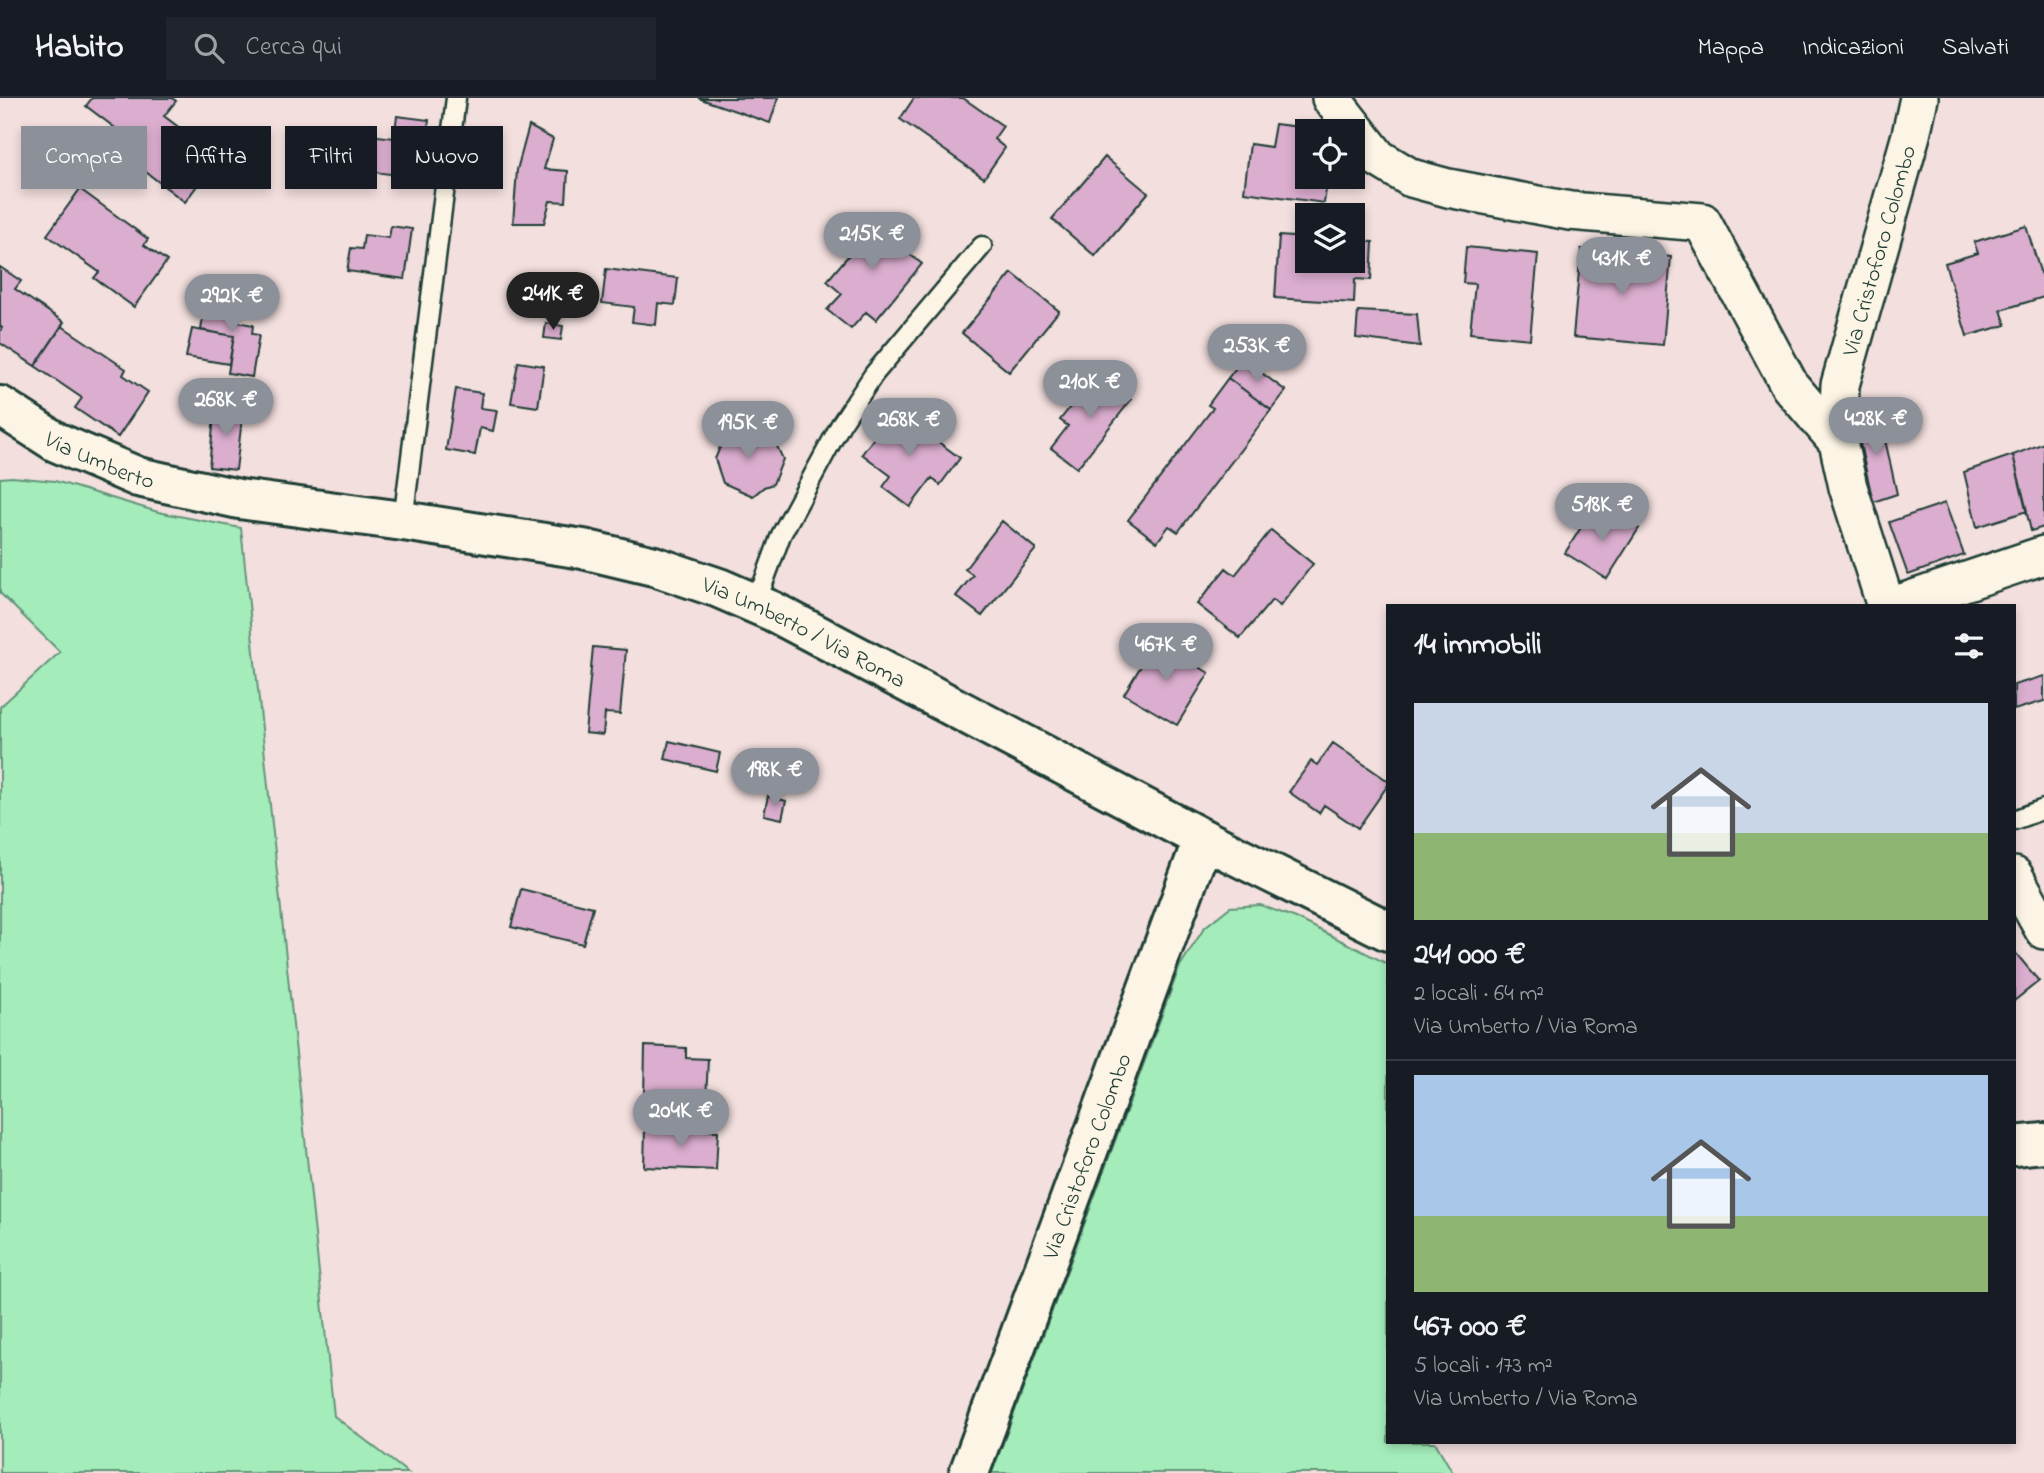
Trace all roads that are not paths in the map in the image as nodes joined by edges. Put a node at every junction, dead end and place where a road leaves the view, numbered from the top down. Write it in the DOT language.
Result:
graph roads {
  1 [pos="456,98"];
  2 [pos="1331,98"];
  3 [pos="1919,98"];
  4 [pos="982,246"];
  5 [pos="0,407"];
  6 [pos="1839,442"];
  7 [pos="168,484"];
  8 [pos="403,521"];
  9 [pos="2044,555"];
  10 [pos="756,603"];
  11 [pos="1885,604"];
  12 [pos="1899,604"];
  13 [pos="2044,808"];
  14 [pos="2016,819"];
  15 [pos="1203,839"];
  16 [pos="2016,880"];
  17 [pos="1386,930"];
  18 [pos="2044,930"];
  19 [pos="2044,1143"];
  20 [pos="2016,1146"];
  21 [pos="969,1473"];
  1 -- 8 [label="lane"];
  2 -- 6 [label="street"];
  3 -- 6 [label="street, Via Cristoforo Colombo"];
  4 -- 10 [label="lane"];
  5 -- 7 [label="main road, Via Umberto"];
  6 -- 11 [label="street, Via Cristoforo Colombo"];
  7 -- 8 [label="main road, Via Umberto / Via Roma"];
  8 -- 10 [label="main road, Via Umberto / Via Roma"];
  9 -- 12 [label="street"];
  10 -- 15 [label="main road, Via Umberto / Via Roma"];
  13 -- 14 [label="lane"];
  15 -- 17 [label="main road, Via Umberto / Via Roma"];
  15 -- 21 [label="main road, Via Cristoforo Colombo"];
  16 -- 18 [label="street"];
  19 -- 20 [label="main road"];
}
